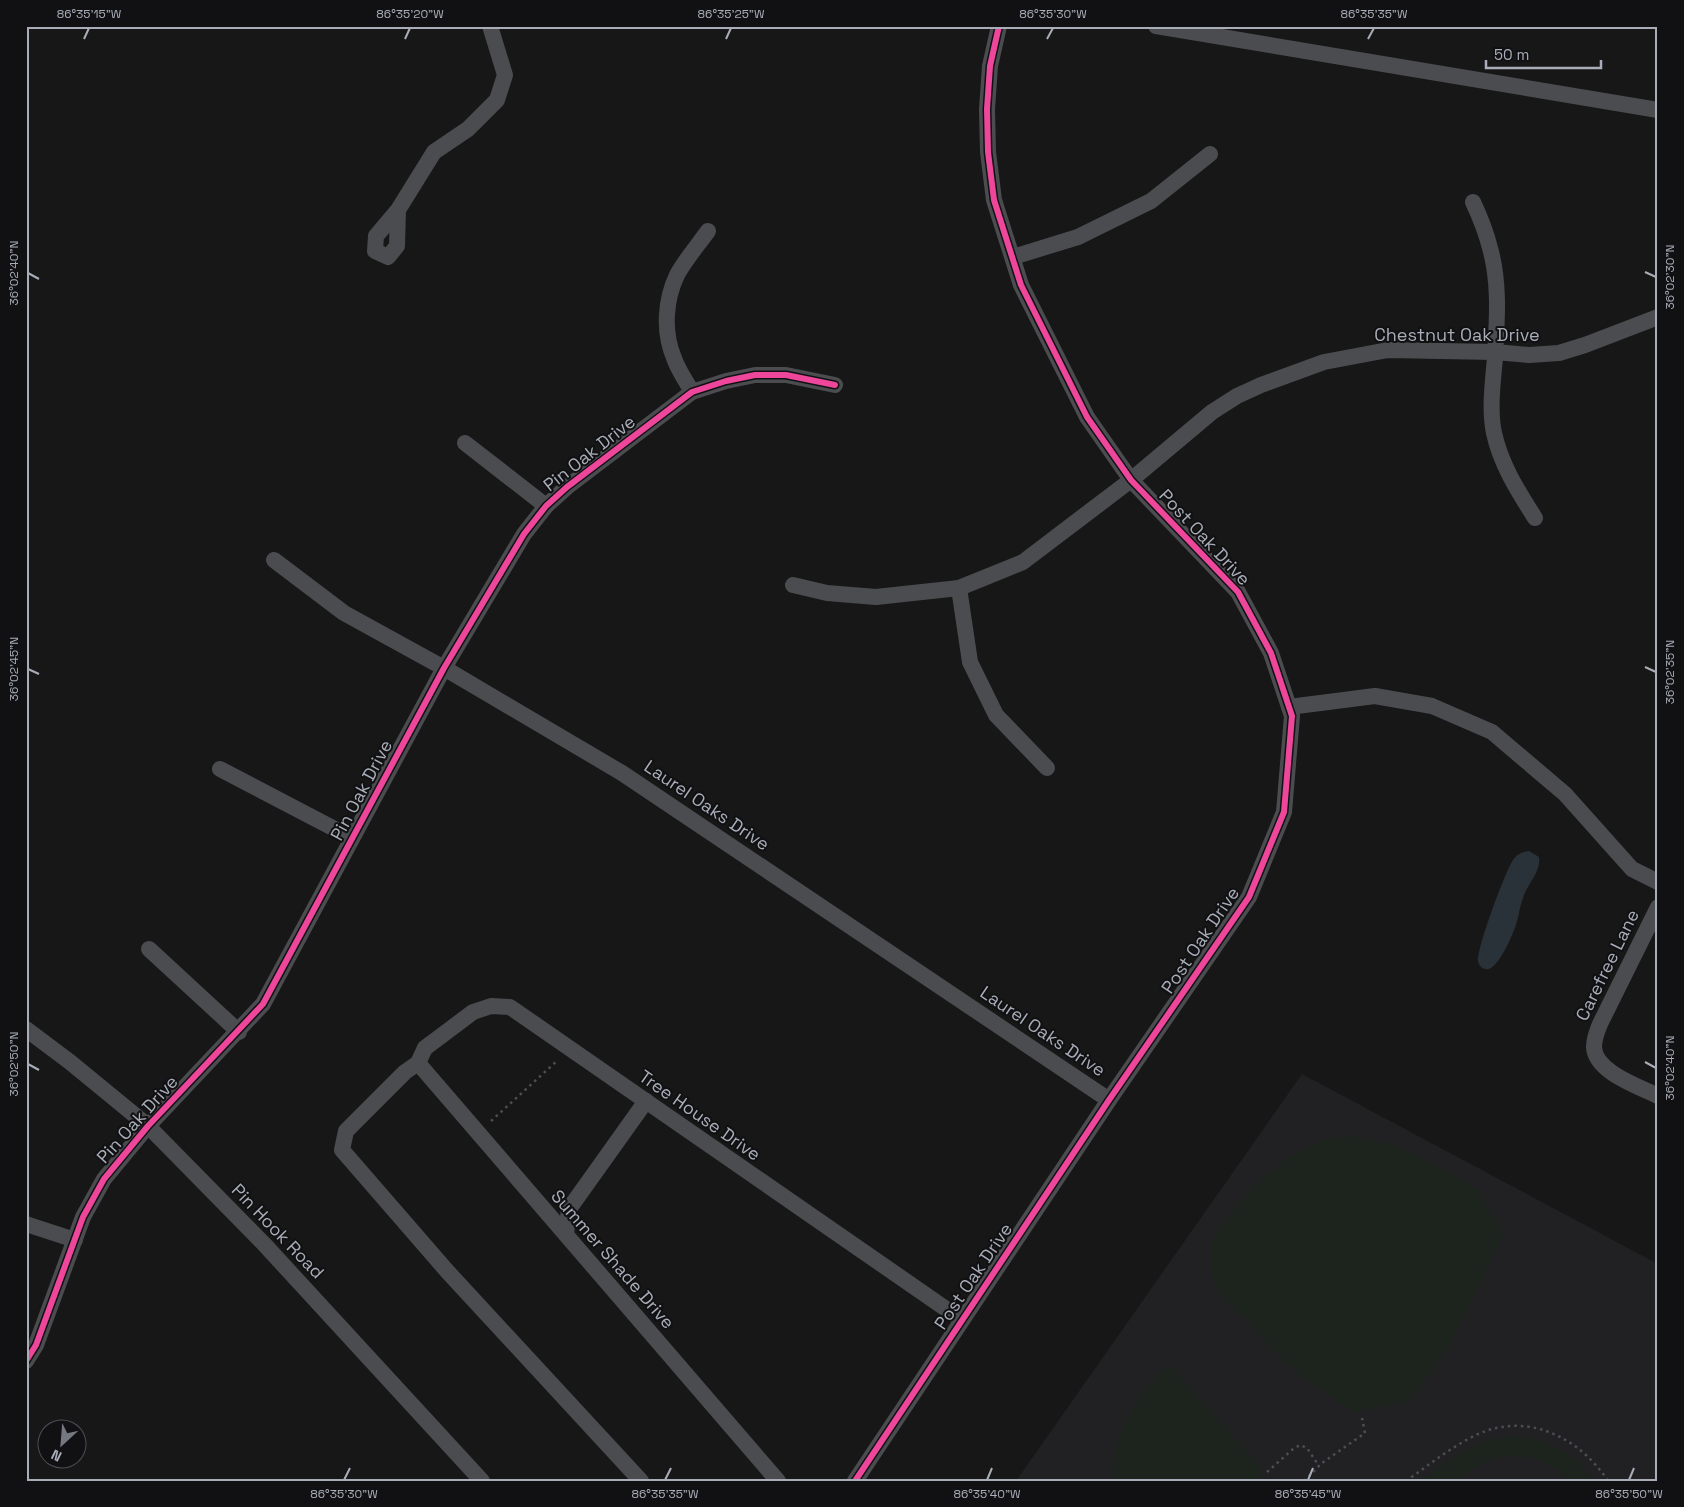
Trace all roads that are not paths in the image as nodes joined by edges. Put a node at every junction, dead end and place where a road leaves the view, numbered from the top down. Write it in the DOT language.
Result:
graph roads {
  1 [pos="490,26"];
  2 [pos="999,26"];
  3 [pos="1156,26"];
  4 [pos="1658,110"];
  5 [pos="1210,154"];
  6 [pos="1473,202"];
  7 [pos="398,210"];
  8 [pos="708,231"];
  9 [pos="1013,257"];
  10 [pos="1658,317"];
  11 [pos="1495,352"];
  12 [pos="835,385"];
  13 [pos="692,392"];
  14 [pos="466,443"];
  15 [pos="1131,480"];
  16 [pos="546,506"];
  17 [pos="1535,518"];
  18 [pos="274,560"];
  19 [pos="793,586"];
  20 [pos="959,588"];
  21 [pos="444,668"];
  22 [pos="1289,707"];
  23 [pos="1047,768"];
  24 [pos="220,769"];
  25 [pos="352,838"];
  26 [pos="1658,882"];
  27 [pos="1658,907"];
  28 [pos="149,949"];
  29 [pos="26,1029"];
  30 [pos="239,1032"];
  31 [pos="418,1062"];
  32 [pos="1658,1096"];
  33 [pos="1109,1100"];
  34 [pos="646,1102"];
  35 [pos="148,1126"];
  36 [pos="26,1224"];
  37 [pos="566,1234"];
  38 [pos="75,1240"];
  39 [pos="962,1320"];
  40 [pos="26,1361"];
  41 [pos="482,1481"];
  42 [pos="641,1481"];
  43 [pos="778,1481"];
  44 [pos="855,1481"];
  1 -- 7 [label="street"];
  2 -- 9 [label="street, Post Oak Drive"];
  3 -- 4 [label="street"];
  5 -- 9 [label="street"];
  6 -- 11 [label="street"];
  8 -- 13 [label="street"];
  9 -- 15 [label="street, Post Oak Drive"];
  10 -- 11 [label="street, Chestnut Oak Drive"];
  11 -- 15 [label="street, Chestnut Oak Drive"];
  11 -- 17 [label="street"];
  12 -- 13 [label="street, Pin Oak Drive"];
  13 -- 16 [label="street, Pin Oak Drive"];
  14 -- 16 [label="street"];
  15 -- 20 [label="street, Chestnut Oak Drive"];
  15 -- 22 [label="street, Post Oak Drive"];
  16 -- 21 [label="street, Pin Oak Drive"];
  18 -- 21 [label="street, Laurel Oaks Drive"];
  19 -- 20 [label="street, Chestnut Oak Drive"];
  20 -- 23 [label="street"];
  21 -- 25 [label="street, Pin Oak Drive"];
  21 -- 33 [label="street, Laurel Oaks Drive"];
  22 -- 26 [label="street"];
  22 -- 33 [label="street, Post Oak Drive"];
  24 -- 25 [label="street"];
  25 -- 30 [label="street, Pin Oak Drive"];
  27 -- 32 [label="street, Carefree Lane"];
  28 -- 30 [label="street"];
  29 -- 35 [label="street, Pin Hook Road"];
  30 -- 35 [label="street, Pin Oak Drive"];
  31 -- 34 [label="street, Tree House Drive"];
  31 -- 37 [label="street, Summer Shade Drive"];
  31 -- 42 [label="street, Tree House Drive"];
  33 -- 39 [label="street, Post Oak Drive"];
  34 -- 37 [label="street"];
  34 -- 39 [label="street, Tree House Drive"];
  35 -- 38 [label="street, Pin Oak Drive"];
  35 -- 41 [label="street, Pin Hook Road"];
  36 -- 38 [label="street"];
  37 -- 43 [label="street, Summer Shade Drive"];
  38 -- 40 [label="street, Pin Oak Drive"];
  39 -- 44 [label="street, Post Oak Drive"];
}
